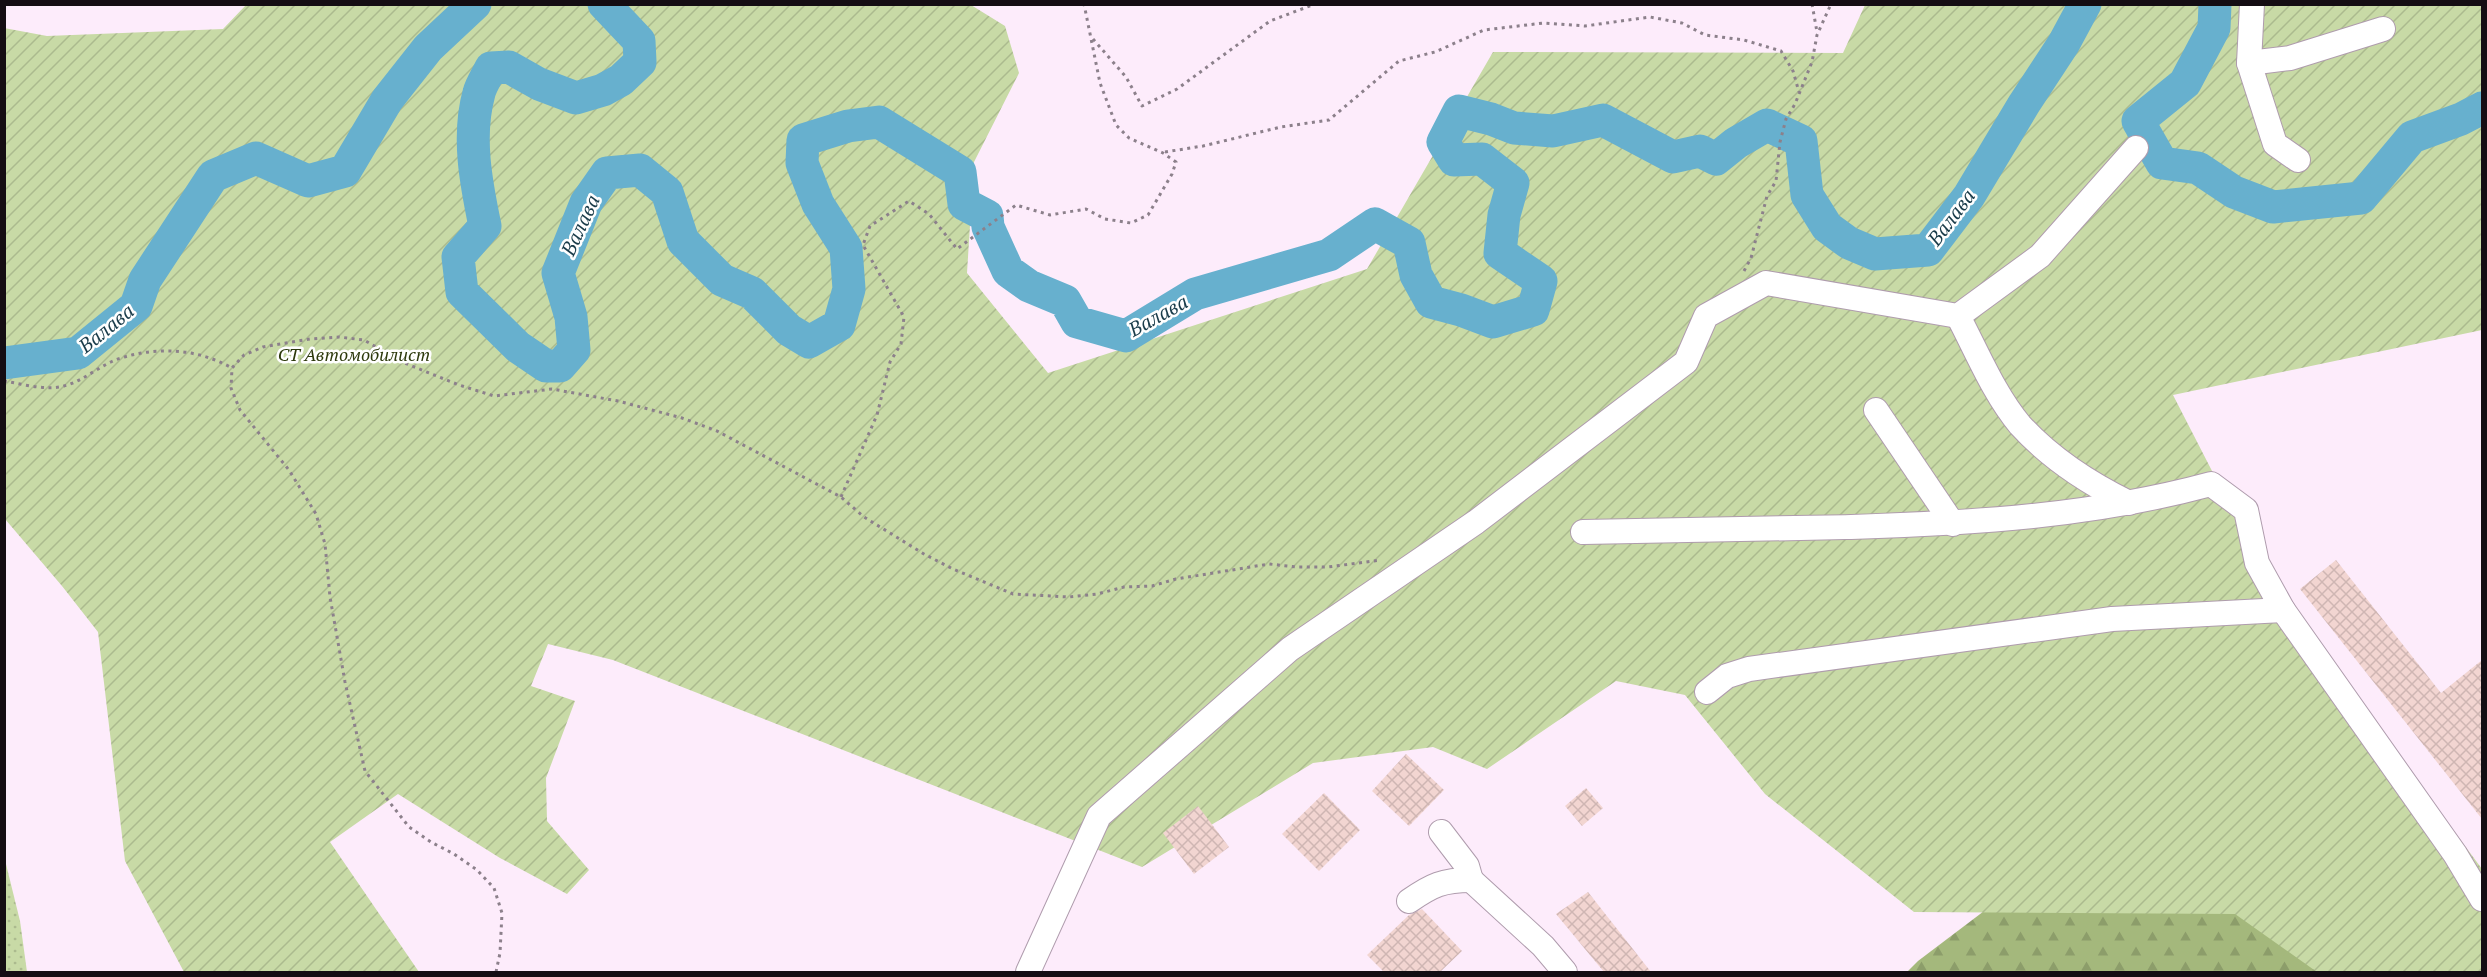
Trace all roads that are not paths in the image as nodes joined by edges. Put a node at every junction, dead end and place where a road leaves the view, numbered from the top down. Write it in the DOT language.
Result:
graph roads {
  1 [pos="2252,4"];
  2 [pos="2383,29"];
  3 [pos="2249,63"];
  4 [pos="2136,148"];
  5 [pos="2298,160"];
  6 [pos="1958,316"];
  7 [pos="1876,410"];
  8 [pos="2129,503"];
  9 [pos="1953,524"];
  10 [pos="1583,532"];
  11 [pos="2283,610"];
  12 [pos="1707,692"];
  13 [pos="1441,832"];
  14 [pos="1471,880"];
  15 [pos="2482,899"];
  16 [pos="1409,901"];
  17 [pos="1028,972"];
  18 [pos="1565,972"];
  1 -- 3 [label="street"];
  2 -- 3 [label="street"];
  3 -- 5 [label="street"];
  4 -- 6 [label="street"];
  6 -- 8 [label="street"];
  6 -- 17 [label="street"];
  7 -- 9 [label="street"];
  8 -- 9 [label="street"];
  8 -- 11 [label="street"];
  9 -- 10 [label="street"];
  11 -- 12 [label="street"];
  11 -- 15 [label="street"];
  13 -- 14 [label="street"];
  14 -- 16 [label="street"];
  14 -- 18 [label="street"];
}
